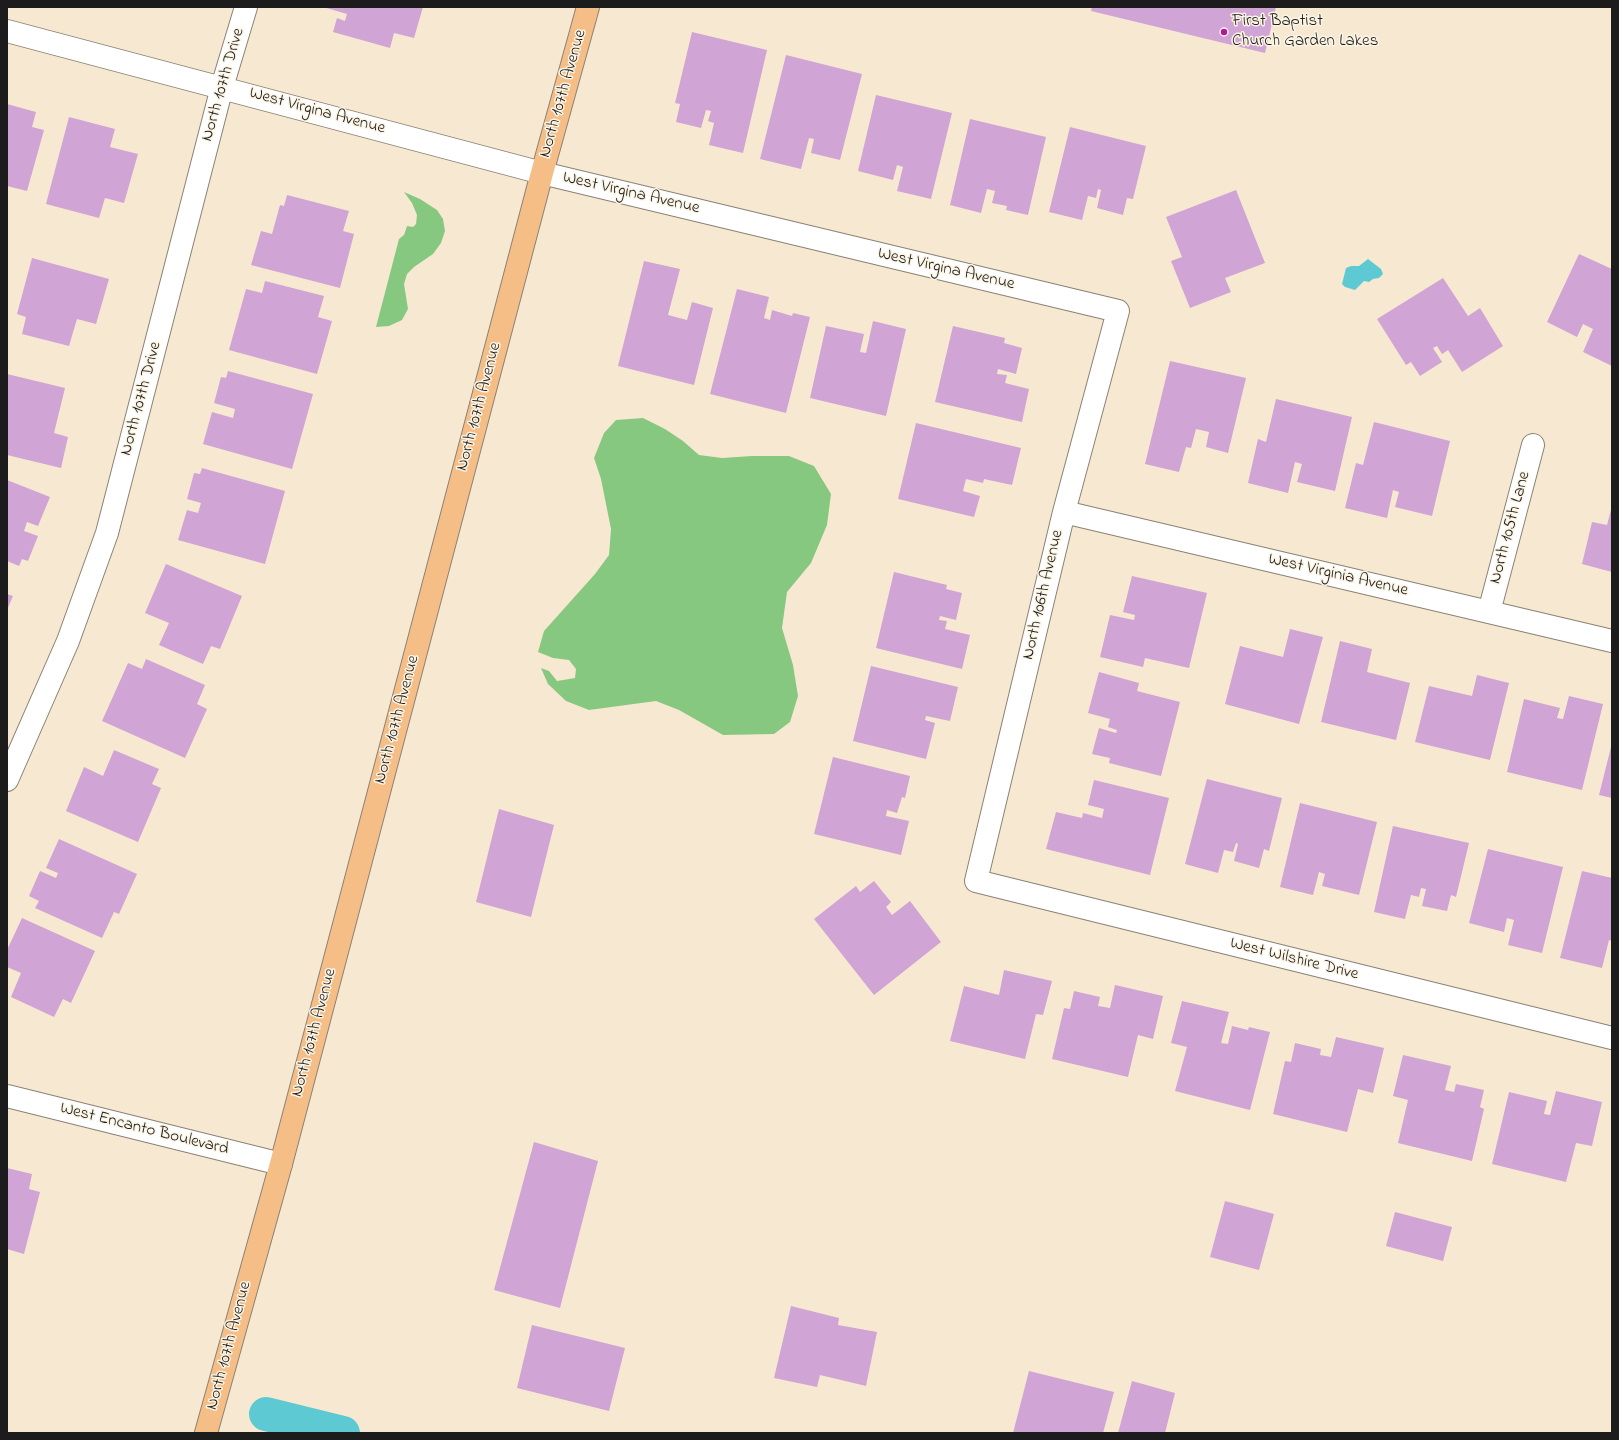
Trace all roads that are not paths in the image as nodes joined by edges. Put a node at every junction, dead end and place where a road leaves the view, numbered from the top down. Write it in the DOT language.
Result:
graph roads {
  1 [pos="246,7"];
  2 [pos="588,7"];
  3 [pos="7,31"];
  4 [pos="222,87"];
  5 [pos="542,173"];
  6 [pos="1118,311"];
  7 [pos="1533,445"];
  8 [pos="1064,512"];
  9 [pos="1489,612"];
  10 [pos="1612,642"];
  11 [pos="7,780"];
  12 [pos="976,881"];
  13 [pos="1612,1038"];
  14 [pos="7,1096"];
  15 [pos="281,1164"];
  16 [pos="206,1433"];
  1 -- 4 [label="street, North 107th Drive"];
  2 -- 5 [label="main road, North 107th Avenue"];
  3 -- 4 [label="street, West Virgina Avenue"];
  4 -- 5 [label="street, West Virgina Avenue"];
  4 -- 11 [label="street, North 107th Drive"];
  5 -- 6 [label="street, West Virgina Avenue"];
  5 -- 15 [label="main road, North 107th Avenue"];
  6 -- 8 [label="street, North 106th Avenue"];
  7 -- 9 [label="street, North 105th Lane"];
  8 -- 9 [label="street, West Virginia Avenue"];
  8 -- 12 [label="street, North 106th Avenue"];
  9 -- 10 [label="street, West Virginia Avenue"];
  12 -- 13 [label="street, West Wilshire Drive"];
  14 -- 15 [label="street, West Encanto Boulevard"];
  15 -- 16 [label="main road, North 107th Avenue"];
}
